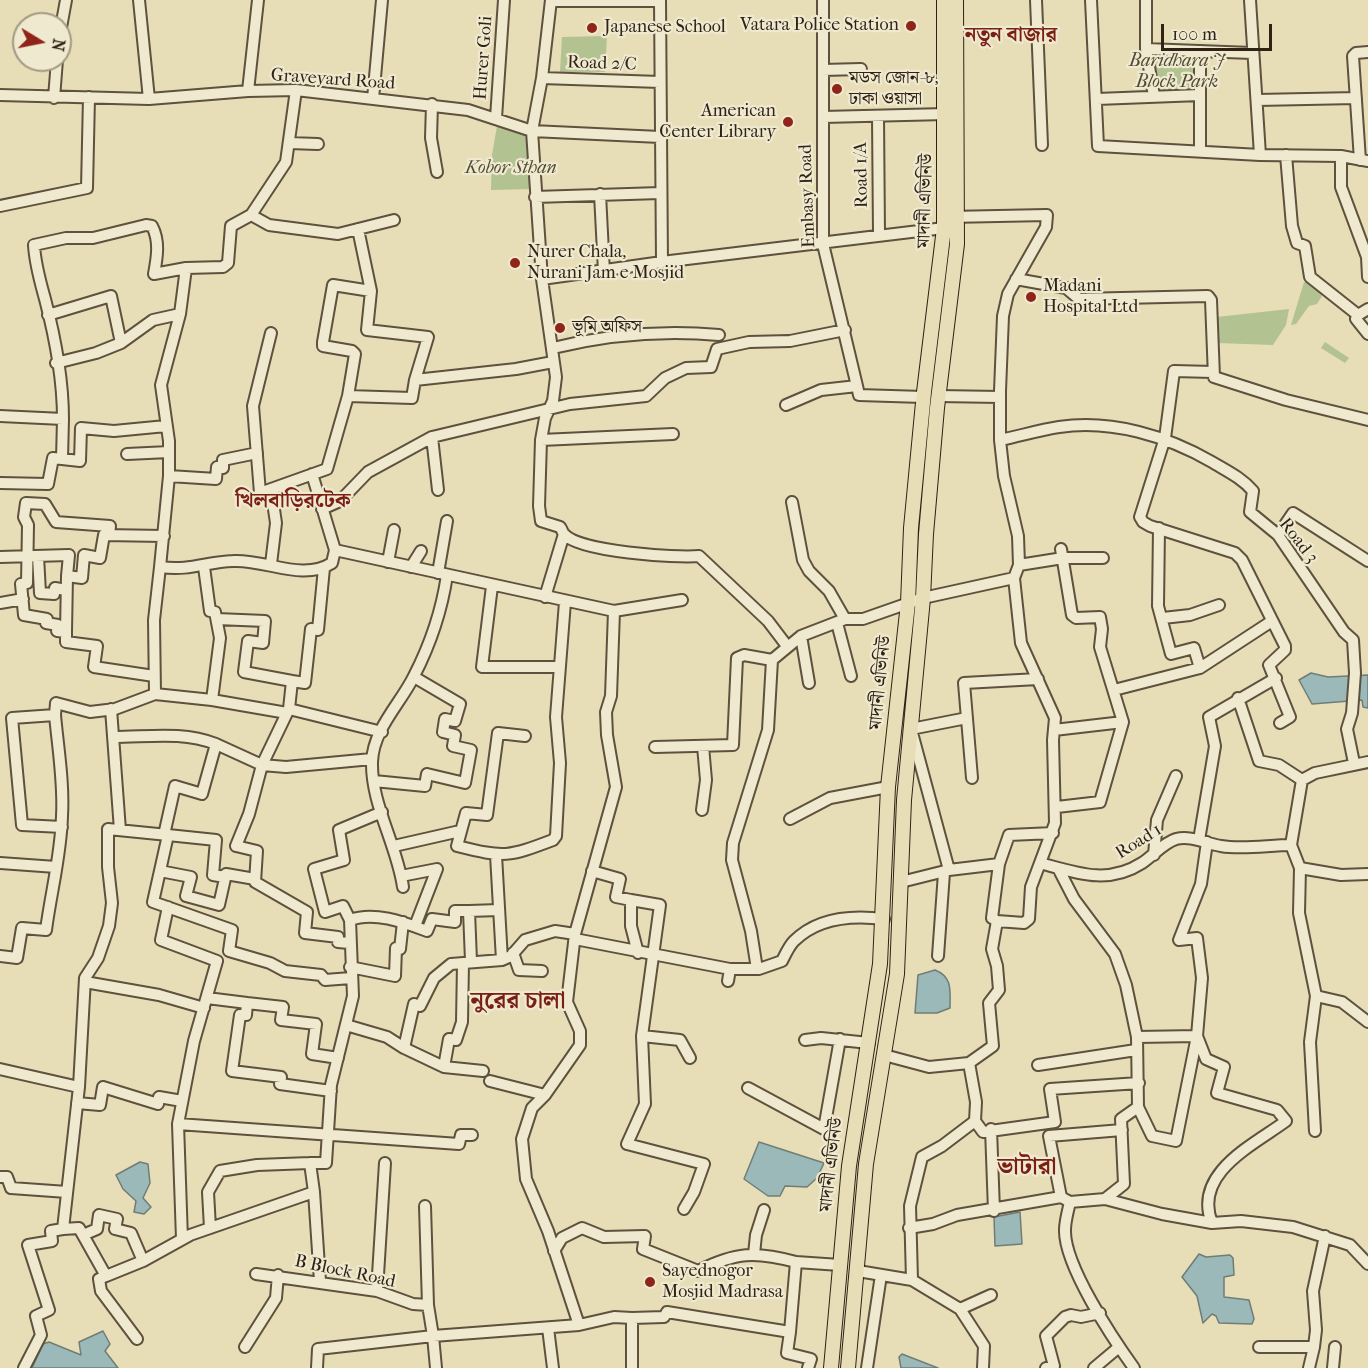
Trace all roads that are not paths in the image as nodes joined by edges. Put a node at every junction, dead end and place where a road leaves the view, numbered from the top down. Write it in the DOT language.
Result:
graph roads {
  1 [pos="140,0"];
  2 [pos="258,0"];
  3 [pos="382,0"];
  4 [pos="504,0"];
  5 [pos="551,0"];
  6 [pos="660,0"];
  7 [pos="823,0"];
  8 [pos="944,0"];
  9 [pos="956,0"];
  10 [pos="1036,0"];
  11 [pos="1091,0"];
  12 [pos="1146,0"];
  13 [pos="1251,0"];
  14 [pos="951,46"];
  15 [pos="1146,50"];
  16 [pos="1200,51"];
  17 [pos="1368,52"];
  18 [pos="1252,53"];
  19 [pos="861,69"];
  20 [pos="823,70"];
  21 [pos="56,72"];
  22 [pos="542,78"];
  23 [pos="660,82"];
  24 [pos="296,90"];
  25 [pos="248,91"];
  26 [pos="0,95"];
  27 [pos="1200,95"];
  28 [pos="1154,96"];
  29 [pos="89,97"];
  30 [pos="54,98"];
  31 [pos="1356,98"];
  32 [pos="149,99"];
  33 [pos="373,99"];
  34 [pos="1097,99"];
  35 [pos="1257,100"];
  36 [pos="432,104"];
  37 [pos="946,114"];
  38 [pos="878,116"];
  39 [pos="823,117"];
  40 [pos="495,118"];
  41 [pos="532,131"];
  42 [pos="660,137"];
  43 [pos="289,143"];
  44 [pos="318,144"];
  45 [pos="1042,145"];
  46 [pos="1200,151"];
  47 [pos="1260,155"];
  48 [pos="1286,155"];
  49 [pos="1341,156"];
  50 [pos="1364,160"];
  51 [pos="437,172"];
  52 [pos="660,193"];
  53 [pos="600,194"];
  54 [pos="535,197"];
  55 [pos="0,206"];
  56 [pos="251,215"];
  57 [pos="394,220"];
  58 [pos="949,220"];
  59 [pos="358,229"];
  60 [pos="879,234"];
  61 [pos="823,244"];
  62 [pos="662,262"];
  63 [pos="186,268"];
  64 [pos="604,272"];
  65 [pos="1368,277"];
  66 [pos="542,279"];
  67 [pos="1016,279"];
  68 [pos="371,291"];
  69 [pos="1363,312"];
  70 [pos="180,314"];
  71 [pos="48,315"];
  72 [pos="845,330"];
  73 [pos="271,333"];
  74 [pos="1368,334"];
  75 [pos="719,335"];
  76 [pos="121,343"];
  77 [pos="553,348"];
  78 [pos="554,362"];
  79 [pos="56,363"];
  80 [pos="1213,372"];
  81 [pos="415,380"];
  82 [pos="857,386"];
  83 [pos="348,396"];
  84 [pos="938,396"];
  85 [pos="923,397"];
  86 [pos="1000,397"];
  87 [pos="786,405"];
  88 [pos="552,408"];
  89 [pos="0,416"];
  90 [pos="63,419"];
  91 [pos="1368,420"];
  92 [pos="166,426"];
  93 [pos="673,434"];
  94 [pos="432,437"];
  95 [pos="1165,438"];
  96 [pos="541,440"];
  97 [pos="1000,440"];
  98 [pos="169,452"];
  99 [pos="257,453"];
  100 [pos="127,454"];
  101 [pos="62,459"];
  102 [pos="312,474"];
  103 [pos="169,476"];
  104 [pos="0,483"];
  105 [pos="271,489"];
  106 [pos="438,490"];
  107 [pos="792,502"];
  108 [pos="322,509"];
  109 [pos="447,521"];
  110 [pos="1159,528"];
  111 [pos="394,530"];
  112 [pos="564,534"];
  113 [pos="109,535"];
  114 [pos="165,536"];
  115 [pos="1278,536"];
  116 [pos="335,550"];
  117 [pos="421,551"];
  118 [pos="1062,553"];
  119 [pos="26,556"];
  120 [pos="38,556"];
  121 [pos="0,557"];
  122 [pos="1103,558"];
  123 [pos="1368,561"];
  124 [pos="388,562"];
  125 [pos="271,564"];
  126 [pos="1019,565"];
  127 [pos="160,567"];
  128 [pos="204,567"];
  129 [pos="411,567"];
  130 [pos="324,568"];
  131 [pos="443,574"];
  132 [pos="67,576"];
  133 [pos="1014,578"];
  134 [pos="492,586"];
  135 [pos="66,590"];
  136 [pos="545,597"];
  137 [pos="923,598"];
  138 [pos="23,599"];
  139 [pos="682,600"];
  140 [pos="565,602"];
  141 [pos="0,603"];
  142 [pos="908,603"];
  143 [pos="1219,605"];
  144 [pos="614,611"];
  145 [pos="1163,618"];
  146 [pos="217,619"];
  147 [pos="841,621"];
  148 [pos="1272,621"];
  149 [pos="66,632"];
  150 [pos="801,636"];
  151 [pos="787,646"];
  152 [pos="772,660"];
  153 [pos="560,667"];
  154 [pos="1200,668"];
  155 [pos="154,676"];
  156 [pos="851,676"];
  157 [pos="414,677"];
  158 [pos="1276,678"];
  159 [pos="1038,679"];
  160 [pos="292,681"];
  161 [pos="808,683"];
  162 [pos="1114,690"];
  163 [pos="155,694"];
  164 [pos="1238,698"];
  165 [pos="212,700"];
  166 [pos="111,710"];
  167 [pos="288,711"];
  168 [pos="55,715"];
  169 [pos="967,718"];
  170 [pos="1123,723"];
  171 [pos="1280,723"];
  172 [pos="911,729"];
  173 [pos="1053,730"];
  174 [pos="382,732"];
  175 [pos="525,736"];
  176 [pos="113,737"];
  177 [pos="216,744"];
  178 [pos="704,746"];
  179 [pos="655,747"];
  180 [pos="372,759"];
  181 [pos="1368,762"];
  182 [pos="1354,763"];
  183 [pos="262,765"];
  184 [pos="1176,776"];
  185 [pos="972,778"];
  186 [pos="1302,780"];
  187 [pos="374,781"];
  188 [pos="888,787"];
  189 [pos="1057,807"];
  190 [pos="702,810"];
  191 [pos="382,812"];
  192 [pos="790,819"];
  193 [pos="62,827"];
  194 [pos="120,830"];
  195 [pos="460,831"];
  196 [pos="1053,833"];
  197 [pos="166,835"];
  198 [pos="216,840"];
  199 [pos="1203,841"];
  200 [pos="1291,845"];
  201 [pos="236,846"];
  202 [pos="394,846"];
  203 [pos="496,855"];
  204 [pos="1154,855"];
  205 [pos="0,863"];
  206 [pos="1040,863"];
  207 [pos="999,864"];
  208 [pos="56,867"];
  209 [pos="1058,868"];
  210 [pos="1300,868"];
  211 [pos="160,871"];
  212 [pos="592,871"];
  213 [pos="947,872"];
  214 [pos="1368,874"];
  215 [pos="225,877"];
  216 [pos="255,879"];
  217 [pos="901,882"];
  218 [pos="631,900"];
  219 [pos="168,907"];
  220 [pos="499,910"];
  221 [pos="469,911"];
  222 [pos="884,919"];
  223 [pos="350,920"];
  224 [pos="997,921"];
  225 [pos="403,922"];
  226 [pos="415,926"];
  227 [pos="575,937"];
  228 [pos="350,943"];
  229 [pos="513,953"];
  230 [pos="638,953"];
  231 [pos="0,956"];
  232 [pos="652,956"];
  233 [pos="938,956"];
  234 [pos="502,960"];
  235 [pos="467,962"];
  236 [pos="350,967"];
  237 [pos="730,969"];
  238 [pos="758,969"];
  239 [pos="542,971"];
  240 [pos="351,978"];
  241 [pos="728,981"];
  242 [pos="85,982"];
  243 [pos="1316,996"];
  244 [pos="206,1003"];
  245 [pos="247,1003"];
  246 [pos="1368,1022"];
  247 [pos="346,1025"];
  248 [pos="1197,1035"];
  249 [pos="642,1036"];
  250 [pos="1137,1037"];
  251 [pos="840,1039"];
  252 [pos="805,1040"];
  253 [pos="869,1043"];
  254 [pos="404,1048"];
  255 [pos="1136,1050"];
  256 [pos="884,1055"];
  257 [pos="338,1058"];
  258 [pos="690,1058"];
  259 [pos="969,1063"];
  260 [pos="1038,1065"];
  261 [pos="444,1067"];
  262 [pos="0,1069"];
  263 [pos="483,1071"];
  264 [pos="490,1081"];
  265 [pos="1139,1083"];
  266 [pos="79,1087"];
  267 [pos="748,1088"];
  268 [pos="331,1091"];
  269 [pos="545,1095"];
  270 [pos="182,1101"];
  271 [pos="78,1103"];
  272 [pos="1138,1107"];
  273 [pos="975,1121"];
  274 [pos="178,1124"];
  275 [pos="992,1129"];
  276 [pos="1122,1130"];
  277 [pos="1315,1131"];
  278 [pos="327,1135"];
  279 [pos="472,1136"];
  280 [pos="310,1163"];
  281 [pos="385,1163"];
  282 [pos="0,1177"];
  283 [pos="67,1192"];
  284 [pos="314,1192"];
  285 [pos="1105,1199"];
  286 [pos="1066,1200"];
  287 [pos="425,1206"];
  288 [pos="684,1209"];
  289 [pos="764,1210"];
  290 [pos="994,1211"];
  291 [pos="1212,1222"];
  292 [pos="210,1228"];
  293 [pos="909,1228"];
  294 [pos="63,1229"];
  295 [pos="83,1235"];
  296 [pos="1325,1236"];
  297 [pos="182,1239"];
  298 [pos="554,1251"];
  299 [pos="754,1254"];
  300 [pos="143,1261"];
  301 [pos="796,1262"];
  302 [pos="1368,1264"];
  303 [pos="840,1265"];
  304 [pos="858,1270"];
  305 [pos="256,1274"];
  306 [pos="278,1275"];
  307 [pos="881,1275"];
  308 [pos="106,1276"];
  309 [pos="912,1280"];
  310 [pos="320,1281"];
  311 [pos="377,1291"];
  312 [pos="991,1294"];
  313 [pos="428,1305"];
  314 [pos="960,1309"];
  315 [pos="1100,1313"];
  316 [pos="632,1318"];
  317 [pos="579,1325"];
  318 [pos="548,1328"];
  319 [pos="790,1332"];
  320 [pos="433,1336"];
  321 [pos="137,1339"];
  322 [pos="245,1347"];
  323 [pos="1119,1347"];
  324 [pos="1259,1347"];
  325 [pos="1314,1347"];
  326 [pos="1335,1347"];
  327 [pos="24,1368"];
  328 [pos="317,1368"];
  329 [pos="436,1368"];
  330 [pos="553,1368"];
  331 [pos="632,1368"];
  332 [pos="808,1368"];
  333 [pos="831,1368"];
  334 [pos="848,1368"];
  335 [pos="867,1368"];
  336 [pos="983,1368"];
  337 [pos="1046,1368"];
  338 [pos="1094,1368"];
  339 [pos="1134,1368"];
  340 [pos="1309,1368"];
  341 [pos="1333,1368"];
  1 -- 32 [label="street"];
  2 -- 25 [label="street"];
  3 -- 33 [label="street"];
  4 -- 40 [label="street, Hurer Goli"];
  5 -- 6 [label="street"];
  5 -- 22 [label="street"];
  6 -- 23 [label="street"];
  7 -- 20 [label="street, Embasy Road"];
  8 -- 14 [label="main road, মাদানী এভিনিউ"];
  9 -- 14 [label="main road, মাদানী এভিনিউ"];
  10 -- 45 [label="street"];
  11 -- 34 [label="street"];
  12 -- 15 [label="street"];
  13 -- 18 [label="street"];
  14 -- 37 [label="main road, মাদানী এভিনিউ"];
  14 -- 58 [label="main road, মাদানী এভিনিউ"];
  15 -- 16 [label="street"];
  15 -- 28 [label="street"];
  16 -- 18 [label="street"];
  16 -- 27 [label="street"];
  17 -- 31 [label="street"];
  18 -- 35 [label="street"];
  19 -- 20 [label="street"];
  20 -- 39 [label="street, Embasy Road"];
  21 -- 30 [label="street"];
  22 -- 23 [label="street, Road 2/C"];
  22 -- 41 [label="street"];
  23 -- 42 [label="street"];
  24 -- 25 [label="street, Graveyard Road"];
  24 -- 33 [label="street, Graveyard Road"];
  24 -- 43 [label="street"];
  25 -- 32 [label="street, Graveyard Road"];
  26 -- 30 [label="street, Graveyard Road"];
  27 -- 28 [label="street"];
  27 -- 46 [label="street"];
  28 -- 34 [label="street"];
  29 -- 30 [label="street, Graveyard Road"];
  29 -- 32 [label="street, Graveyard Road"];
  29 -- 55 [label="street"];
  31 -- 35 [label="street"];
  31 -- 50 [label="street"];
  33 -- 36 [label="street, Graveyard Road"];
  34 -- 46 [label="street"];
  35 -- 47 [label="street"];
  36 -- 40 [label="street, Graveyard Road"];
  36 -- 51 [label="street"];
  37 -- 38 [label="street"];
  37 -- 58 [label="main road, মাদানী এভিনিউ"];
  38 -- 39 [label="street"];
  38 -- 60 [label="street, Road 1/A"];
  39 -- 61 [label="street, Embasy Road"];
  40 -- 41 [label="street, Graveyard Road"];
  41 -- 42 [label="street, Graveyard Road"];
  41 -- 54 [label="street"];
  42 -- 52 [label="street"];
  43 -- 44 [label="street"];
  43 -- 56 [label="street"];
  46 -- 47 [label="street"];
  47 -- 48 [label="street"];
  48 -- 49 [label="street"];
  48 -- 69 [label="street"];
  49 -- 50 [label="street"];
  49 -- 65 [label="street"];
  52 -- 53 [label="street"];
  52 -- 62 [label="street"];
  53 -- 54 [label="street"];
  53 -- 64 [label="street"];
  54 -- 66 [label="street"];
  56 -- 59 [label="street"];
  56 -- 63 [label="street"];
  57 -- 59 [label="street"];
  58 -- 60 [label="street"];
  58 -- 67 [label="street"];
  58 -- 84 [label="main road, মাদানী এভিনিউ"];
  58 -- 85 [label="main road, মাদানী এভিনিউ"];
  59 -- 68 [label="street"];
  60 -- 61 [label="street"];
  61 -- 62 [label="street"];
  61 -- 72 [label="street, Embasy Road"];
  62 -- 64 [label="street"];
  63 -- 70 [label="street"];
  63 -- 71 [label="street"];
  64 -- 66 [label="street"];
  66 -- 77 [label="street"];
  67 -- 80 [label="street"];
  67 -- 86 [label="street"];
  68 -- 81 [label="street"];
  68 -- 83 [label="street"];
  69 -- 74 [label="street"];
  70 -- 76 [label="street"];
  70 -- 92 [label="street"];
  71 -- 76 [label="street"];
  71 -- 79 [label="street"];
  72 -- 82 [label="street, Embasy Road"];
  72 -- 88 [label="street"];
  73 -- 99 [label="street"];
  75 -- 77 [label="street"];
  76 -- 79 [label="street"];
  77 -- 78 [label="street"];
  78 -- 81 [label="street"];
  78 -- 88 [label="street"];
  79 -- 90 [label="street"];
  80 -- 91 [label="street"];
  80 -- 95 [label="street"];
  81 -- 83 [label="street"];
  82 -- 85 [label="street"];
  82 -- 87 [label="street"];
  83 -- 102 [label="street"];
  84 -- 86 [label="street"];
  84 -- 137 [label="main road, মাদানী এভিনিউ"];
  85 -- 142 [label="main road, মাদানী এভিনিউ"];
  86 -- 97 [label="street"];
  88 -- 94 [label="street"];
  88 -- 96 [label="street"];
  89 -- 90 [label="street"];
  90 -- 101 [label="street"];
  92 -- 98 [label="street"];
  92 -- 101 [label="street"];
  93 -- 96 [label="street"];
  94 -- 106 [label="street"];
  94 -- 108 [label="street"];
  95 -- 97 [label="street, Road 3"];
  95 -- 110 [label="street"];
  95 -- 115 [label="street, Road 3"];
  96 -- 112 [label="street"];
  97 -- 126 [label="street"];
  98 -- 100 [label="street"];
  98 -- 103 [label="street"];
  99 -- 103 [label="street"];
  99 -- 105 [label="street"];
  101 -- 104 [label="street"];
  102 -- 105 [label="street"];
  102 -- 108 [label="street"];
  103 -- 114 [label="street"];
  105 -- 125 [label="street"];
  107 -- 147 [label="street"];
  108 -- 116 [label="street"];
  109 -- 131 [label="street"];
  110 -- 145 [label="street"];
  110 -- 148 [label="street"];
  111 -- 124 [label="street"];
  112 -- 136 [label="street"];
  112 -- 151 [label="street"];
  113 -- 114 [label="street"];
  113 -- 119 [label="street"];
  113 -- 132 [label="street"];
  114 -- 127 [label="street"];
  115 -- 123 [label="street"];
  115 -- 182 [label="street, Road 3"];
  116 -- 124 [label="street"];
  116 -- 130 [label="street"];
  117 -- 129 [label="street"];
  118 -- 122 [label="street"];
  118 -- 126 [label="street"];
  118 -- 162 [label="street"];
  119 -- 120 [label="street"];
  119 -- 121 [label="street"];
  119 -- 138 [label="street"];
  120 -- 132 [label="street"];
  120 -- 135 [label="street"];
  124 -- 129 [label="street"];
  125 -- 128 [label="street"];
  125 -- 130 [label="street"];
  126 -- 133 [label="street"];
  127 -- 128 [label="street"];
  127 -- 155 [label="street"];
  128 -- 146 [label="street"];
  129 -- 131 [label="street"];
  130 -- 160 [label="street"];
  131 -- 134 [label="street"];
  131 -- 157 [label="street"];
  132 -- 135 [label="street"];
  133 -- 137 [label="street"];
  133 -- 159 [label="street"];
  134 -- 136 [label="street"];
  134 -- 153 [label="street"];
  135 -- 149 [label="street"];
  136 -- 140 [label="street"];
  137 -- 142 [label="street"];
  137 -- 172 [label="main road, মাদানী এভিনিউ"];
  138 -- 141 [label="street"];
  138 -- 149 [label="street"];
  139 -- 144 [label="street"];
  140 -- 144 [label="street"];
  140 -- 153 [label="street"];
  142 -- 147 [label="street"];
  142 -- 188 [label="main road, মাদানী এভিনিউ"];
  143 -- 145 [label="street"];
  144 -- 212 [label="street"];
  145 -- 154 [label="street"];
  146 -- 160 [label="street"];
  146 -- 165 [label="street"];
  147 -- 150 [label="street"];
  147 -- 156 [label="street"];
  148 -- 154 [label="street"];
  148 -- 158 [label="street"];
  149 -- 155 [label="street"];
  150 -- 151 [label="street"];
  150 -- 161 [label="street"];
  151 -- 152 [label="street"];
  152 -- 178 [label="street"];
  152 -- 238 [label="street"];
  153 -- 203 [label="street"];
  154 -- 162 [label="street"];
  155 -- 163 [label="street"];
  157 -- 174 [label="street"];
  157 -- 187 [label="street"];
  158 -- 164 [label="street"];
  158 -- 171 [label="street"];
  159 -- 169 [label="street"];
  159 -- 173 [label="street"];
  160 -- 167 [label="street"];
  162 -- 170 [label="street"];
  163 -- 165 [label="street"];
  163 -- 166 [label="street"];
  164 -- 186 [label="street"];
  164 -- 199 [label="street"];
  165 -- 167 [label="street"];
  166 -- 168 [label="street"];
  166 -- 176 [label="street"];
  167 -- 174 [label="street"];
  167 -- 183 [label="street"];
  168 -- 193 [label="street"];
  168 -- 193 [label="street"];
  169 -- 172 [label="street"];
  169 -- 185 [label="street"];
  170 -- 173 [label="street"];
  170 -- 189 [label="street"];
  172 -- 213 [label="street"];
  172 -- 217 [label="main road, মাদানী এভিনিউ"];
  173 -- 189 [label="street"];
  174 -- 180 [label="street"];
  175 -- 195 [label="street"];
  176 -- 177 [label="street"];
  176 -- 194 [label="street"];
  177 -- 183 [label="street"];
  177 -- 197 [label="street"];
  178 -- 179 [label="street"];
  178 -- 190 [label="street"];
  180 -- 183 [label="street"];
  180 -- 187 [label="street"];
  181 -- 182 [label="street"];
  182 -- 186 [label="street"];
  183 -- 201 [label="street"];
  184 -- 204 [label="street"];
  186 -- 200 [label="street"];
  187 -- 191 [label="street"];
  188 -- 192 [label="street"];
  188 -- 222 [label="main road, মাদানী এভিনিউ"];
  189 -- 196 [label="street"];
  191 -- 202 [label="street"];
  191 -- 223 [label="street"];
  193 -- 208 [label="street"];
  194 -- 197 [label="street"];
  194 -- 242 [label="street"];
  195 -- 202 [label="street"];
  195 -- 203 [label="street"];
  196 -- 206 [label="street"];
  196 -- 207 [label="street"];
  197 -- 198 [label="street"];
  197 -- 211 [label="street"];
  198 -- 201 [label="street"];
  198 -- 215 [label="street"];
  199 -- 200 [label="street, Road 1"];
  199 -- 204 [label="street, Road 1"];
  199 -- 248 [label="street"];
  200 -- 210 [label="street"];
  201 -- 216 [label="street"];
  202 -- 226 [label="street"];
  203 -- 220 [label="street"];
  204 -- 209 [label="street, Road 1"];
  205 -- 208 [label="street"];
  206 -- 209 [label="street, Road 1"];
  206 -- 224 [label="street"];
  207 -- 213 [label="street"];
  207 -- 224 [label="street"];
  208 -- 231 [label="street"];
  209 -- 250 [label="street"];
  210 -- 214 [label="street"];
  210 -- 243 [label="street"];
  211 -- 215 [label="street"];
  211 -- 219 [label="street"];
  212 -- 218 [label="street"];
  212 -- 227 [label="street"];
  213 -- 217 [label="street"];
  213 -- 233 [label="street"];
  215 -- 216 [label="street"];
  216 -- 228 [label="street"];
  217 -- 256 [label="main road, মাদানী এভিনিউ"];
  218 -- 230 [label="street"];
  218 -- 232 [label="street"];
  219 -- 240 [label="street"];
  219 -- 244 [label="street"];
  220 -- 221 [label="street"];
  220 -- 234 [label="street"];
  221 -- 226 [label="street"];
  221 -- 235 [label="street"];
  222 -- 238 [label="street"];
  222 -- 253 [label="main road, মাদানী এভিনিউ"];
  223 -- 225 [label="street"];
  223 -- 228 [label="street"];
  224 -- 259 [label="street"];
  225 -- 226 [label="street"];
  225 -- 236 [label="street"];
  227 -- 229 [label="street"];
  227 -- 230 [label="street"];
  227 -- 269 [label="street"];
  228 -- 236 [label="street"];
  229 -- 234 [label="street"];
  229 -- 239 [label="street"];
  230 -- 232 [label="street"];
  232 -- 237 [label="street"];
  232 -- 249 [label="street"];
  234 -- 235 [label="street"];
  235 -- 254 [label="street"];
  235 -- 261 [label="street"];
  236 -- 240 [label="street"];
  237 -- 238 [label="street"];
  237 -- 241 [label="street"];
  240 -- 247 [label="street"];
  242 -- 244 [label="street"];
  242 -- 266 [label="street"];
  243 -- 246 [label="street"];
  243 -- 277 [label="street"];
  244 -- 245 [label="street"];
  244 -- 270 [label="street"];
  245 -- 257 [label="street"];
  245 -- 268 [label="street"];
  247 -- 254 [label="street"];
  247 -- 257 [label="street"];
  248 -- 250 [label="street"];
  248 -- 272 [label="street"];
  248 -- 291 [label="street"];
  249 -- 258 [label="street"];
  249 -- 288 [label="street"];
  250 -- 255 [label="street"];
  251 -- 252 [label="street"];
  251 -- 253 [label="street"];
  251 -- 267 [label="street"];
  253 -- 303 [label="main road, মাদানী এভিনিউ"];
  254 -- 261 [label="street"];
  255 -- 260 [label="street"];
  255 -- 265 [label="street"];
  256 -- 259 [label="street"];
  256 -- 304 [label="main road, মাদানী এভিনিউ"];
  257 -- 268 [label="street"];
  259 -- 273 [label="street"];
  261 -- 263 [label="street"];
  262 -- 266 [label="street"];
  264 -- 269 [label="street"];
  265 -- 272 [label="street"];
  265 -- 275 [label="street"];
  266 -- 271 [label="street"];
  268 -- 278 [label="street"];
  269 -- 298 [label="street"];
  270 -- 271 [label="street"];
  270 -- 274 [label="street"];
  271 -- 283 [label="street"];
  272 -- 276 [label="street"];
  273 -- 275 [label="street"];
  273 -- 293 [label="street"];
  274 -- 278 [label="street"];
  274 -- 297 [label="street"];
  275 -- 290 [label="street"];
  276 -- 285 [label="street"];
  276 -- 286 [label="street"];
  278 -- 279 [label="street"];
  278 -- 280 [label="street"];
  280 -- 284 [label="street"];
  280 -- 292 [label="street"];
  281 -- 311 [label="street"];
  282 -- 283 [label="street"];
  283 -- 294 [label="street"];
  284 -- 292 [label="street"];
  284 -- 310 [label="street"];
  285 -- 286 [label="street"];
  285 -- 291 [label="street"];
  286 -- 290 [label="street"];
  286 -- 315 [label="street"];
  287 -- 313 [label="street"];
  289 -- 299 [label="street"];
  290 -- 293 [label="street"];
  291 -- 296 [label="street"];
  292 -- 297 [label="street"];
  293 -- 309 [label="street"];
  294 -- 295 [label="street"];
  294 -- 327 [label="street"];
  295 -- 300 [label="street"];
  295 -- 308 [label="street"];
  296 -- 302 [label="street"];
  296 -- 325 [label="street"];
  297 -- 300 [label="street"];
  298 -- 299 [label="street"];
  298 -- 317 [label="street"];
  299 -- 301 [label="street"];
  300 -- 308 [label="street"];
  301 -- 303 [label="street"];
  301 -- 319 [label="street"];
  303 -- 304 [label="main road"];
  303 -- 333 [label="main road, মাদানী এভিনিউ"];
  304 -- 307 [label="street"];
  304 -- 334 [label="main road, মাদানী এভিনিউ"];
  305 -- 306 [label="street, B Block Road"];
  306 -- 310 [label="street, B Block Road"];
  306 -- 322 [label="street"];
  307 -- 309 [label="street"];
  307 -- 335 [label="street"];
  308 -- 321 [label="street"];
  309 -- 314 [label="street"];
  310 -- 311 [label="street, B Block Road"];
  311 -- 313 [label="street, B Block Road"];
  312 -- 314 [label="street"];
  313 -- 320 [label="street"];
  314 -- 336 [label="street"];
  315 -- 323 [label="street"];
  315 -- 337 [label="street"];
  316 -- 317 [label="street"];
  316 -- 319 [label="street"];
  316 -- 331 [label="street"];
  317 -- 318 [label="street"];
  318 -- 320 [label="street"];
  318 -- 330 [label="street"];
  319 -- 332 [label="street"];
  320 -- 328 [label="street"];
  320 -- 329 [label="street"];
  323 -- 338 [label="street"];
  323 -- 339 [label="street"];
  324 -- 325 [label="street"];
  325 -- 340 [label="street"];
  326 -- 341 [label="street"];
}
